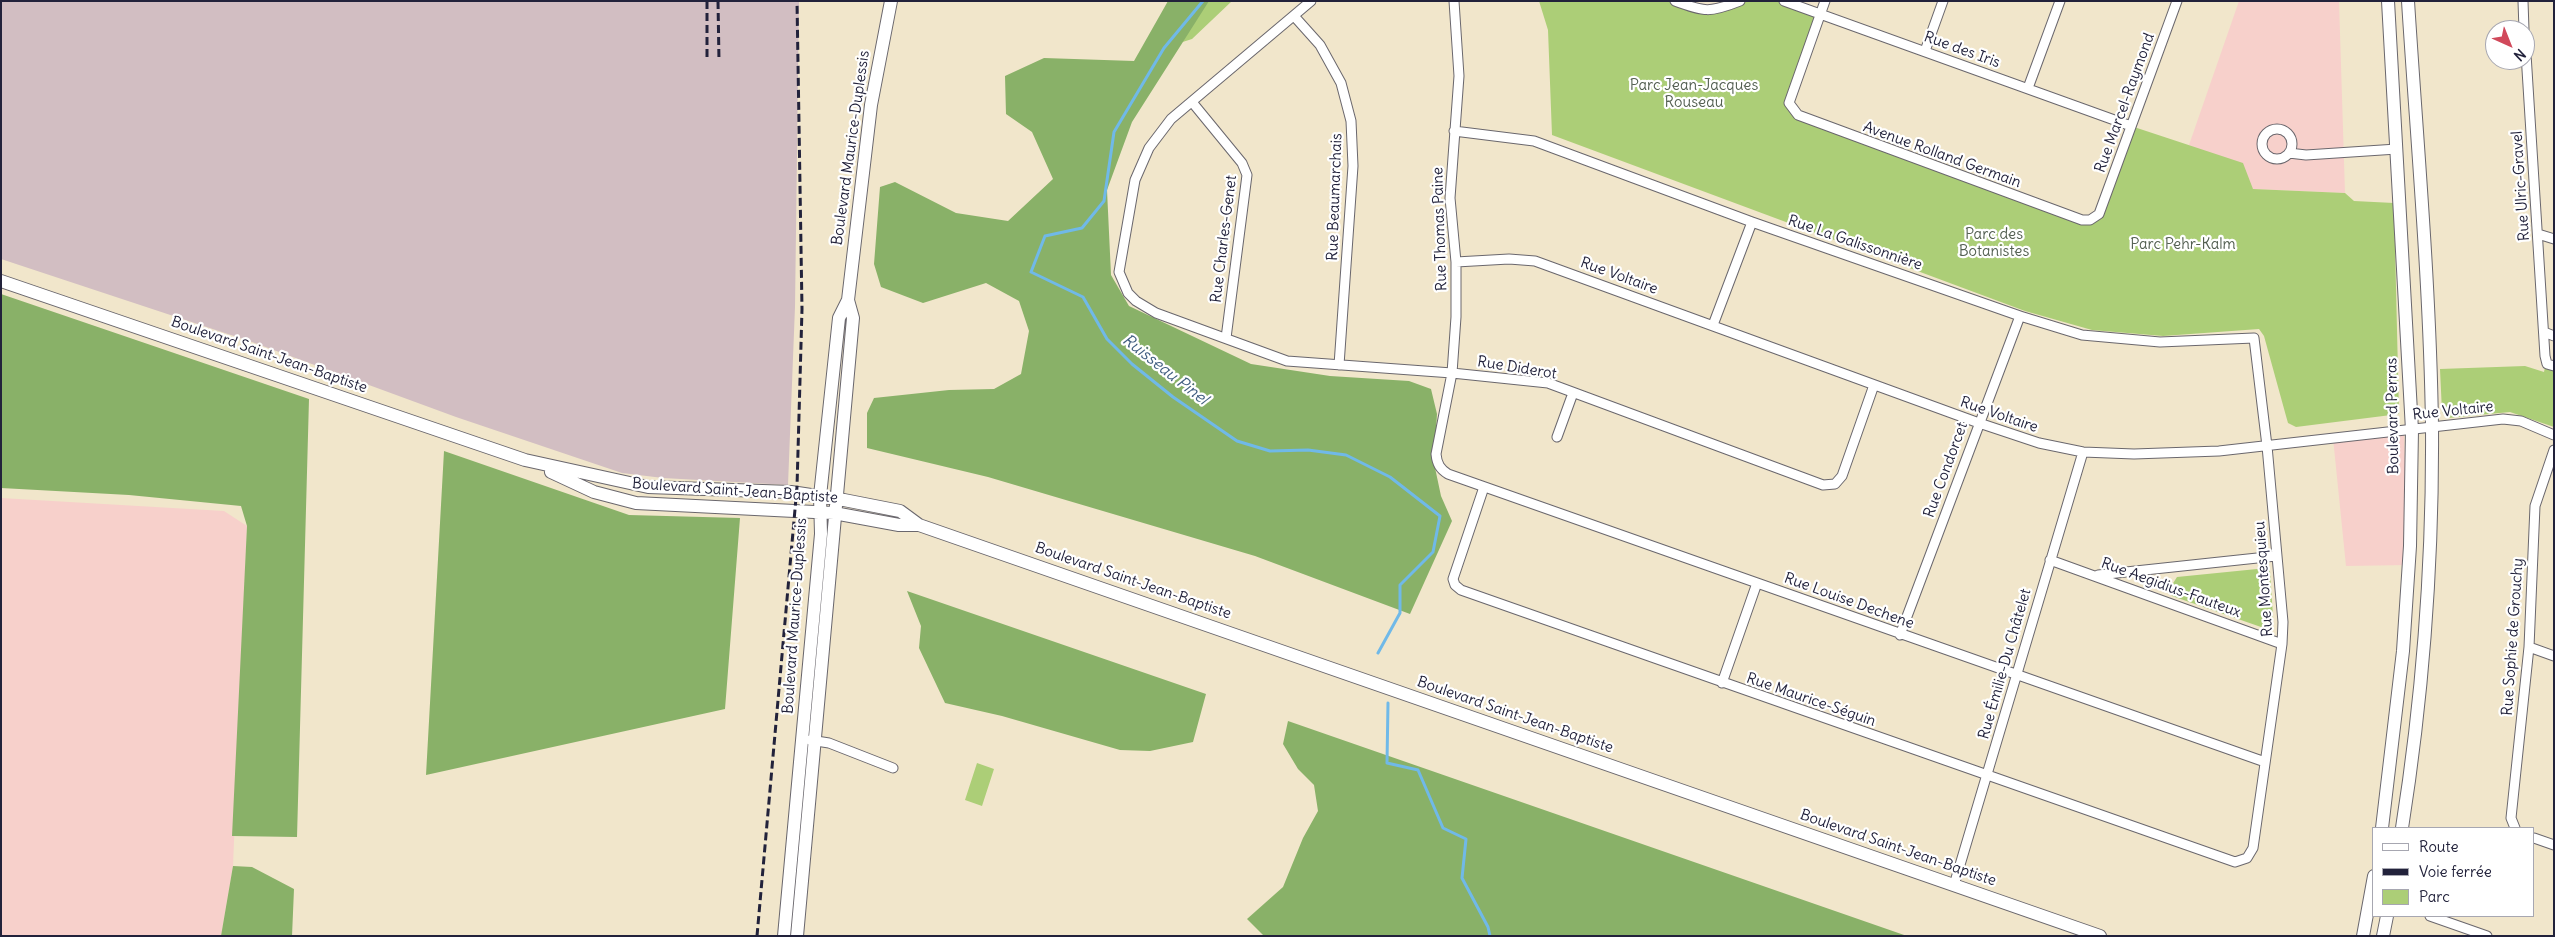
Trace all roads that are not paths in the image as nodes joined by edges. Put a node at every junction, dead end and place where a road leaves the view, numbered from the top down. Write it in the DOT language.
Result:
graph roads {
  1 [pos="891,1"];
  2 [pos="1311,1"];
  3 [pos="1454,1"];
  4 [pos="1675,1"];
  5 [pos="1740,1"];
  6 [pos="1784,1"];
  7 [pos="1825,1"];
  8 [pos="1942,1"];
  9 [pos="2060,1"];
  10 [pos="2177,1"];
  11 [pos="2388,1"];
  12 [pos="2408,1"];
  13 [pos="2522,1"];
  14 [pos="1821,13"];
  15 [pos="1294,16"];
  16 [pos="2523,20"];
  17 [pos="1925,51"];
  18 [pos="2527,70"];
  19 [pos="2028,88"];
  20 [pos="1192,102"];
  21 [pos="2131,126"];
  22 [pos="1454,131"];
  23 [pos="2397,149"];
  24 [pos="2289,153"];
  25 [pos="2099,214"];
  26 [pos="1752,222"];
  27 [pos="2538,234"];
  28 [pos="2554,239"];
  29 [pos="1456,262"];
  30 [pos="1,280"];
  31 [pos="848,300"];
  32 [pos="2020,316"];
  33 [pos="1713,325"];
  34 [pos="2544,332"];
  35 [pos="2554,336"];
  36 [pos="1226,338"];
  37 [pos="2254,338"];
  38 [pos="1339,365"];
  39 [pos="2554,366"];
  40 [pos="1452,373"];
  41 [pos="1874,385"];
  42 [pos="1573,393"];
  43 [pos="1979,423"];
  44 [pos="2432,427"];
  45 [pos="2412,430"];
  46 [pos="2554,435"];
  47 [pos="1557,437"];
  48 [pos="2267,446"];
  49 [pos="2554,450"];
  50 [pos="2083,452"];
  51 [pos="1436,454"];
  52 [pos="526,460"];
  53 [pos="1484,487"];
  54 [pos="820,496"];
  55 [pos="835,498"];
  56 [pos="819,513"];
  57 [pos="834,513"];
  58 [pos="919,525"];
  59 [pos="2276,556"];
  60 [pos="2050,560"];
  61 [pos="2096,575"];
  62 [pos="1757,583"];
  63 [pos="1900,635"];
  64 [pos="2282,644"];
  65 [pos="2529,647"];
  66 [pos="2554,656"];
  67 [pos="2016,675"];
  68 [pos="1722,683"];
  69 [pos="808,740"];
  70 [pos="2265,762"];
  71 [pos="893,768"];
  72 [pos="1988,776"];
  73 [pos="2382,827"];
  74 [pos="2402,827"];
  75 [pos="2514,827"];
  76 [pos="2535,838"];
  77 [pos="2554,845"];
  78 [pos="2253,848"];
  79 [pos="1954,884"];
  80 [pos="2372,887"];
  81 [pos="2387,917"];
  82 [pos="2433,917"];
  83 [pos="784,936"];
  84 [pos="797,936"];
  85 [pos="2100,936"];
  86 [pos="2363,936"];
  87 [pos="2383,936"];
  88 [pos="2487,936"];
  1 -- 31 [label="main road, Boulevard Maurice-Duplessis"];
  2 -- 15 [label="street"];
  3 -- 22 [label="street, Rue Thomas Paine"];
  4 -- 5 [label="street"];
  6 -- 14 [label="street, Rue des Iris"];
  7 -- 14 [label="street"];
  8 -- 17 [label="street"];
  9 -- 19 [label="street"];
  10 -- 21 [label="street, Rue Marcel-Raymond"];
  11 -- 23 [label="main road, Boulevard Perras"];
  12 -- 44 [label="main road"];
  13 -- 16 [label="street"];
  14 -- 17 [label="street, Rue des Iris"];
  14 -- 25 [label="street, Avenue Rolland Germain"];
  15 -- 20 [label="street"];
  15 -- 38 [label="street, Rue Beaumarchais"];
  17 -- 19 [label="street, Rue des Iris"];
  18 -- 27 [label="street, Rue Ulric-Gravel"];
  19 -- 21 [label="street, Rue des Iris"];
  20 -- 36 [label="street, Rue Charles-Genet"];
  20 -- 36 [label="street, Rue Diderot"];
  21 -- 25 [label="street, Rue Marcel-Raymond"];
  22 -- 26 [label="street, Rue La Galissonnière"];
  22 -- 29 [label="street, Rue Thomas Paine"];
  23 -- 24 [label="street"];
  23 -- 45 [label="main road, Boulevard Perras"];
  26 -- 32 [label="street, Rue La Galissonnière"];
  26 -- 33 [label="street"];
  27 -- 28 [label="street"];
  27 -- 34 [label="street, Rue Ulric-Gravel"];
  29 -- 33 [label="street, Rue Voltaire"];
  29 -- 40 [label="street, Rue Thomas Paine"];
  30 -- 52 [label="main road, Boulevard Saint-Jean-Baptiste"];
  31 -- 54 [label="main road, Boulevard Maurice-Duplessis"];
  31 -- 55 [label="main road, Boulevard Maurice-Duplessis"];
  32 -- 37 [label="street, Rue La Galissonnière"];
  32 -- 43 [label="street, Rue Condorcet"];
  33 -- 41 [label="street, Rue Voltaire"];
  34 -- 35 [label="street"];
  34 -- 39 [label="street, Rue Ulric-Gravel"];
  36 -- 38 [label="street, Rue Diderot"];
  37 -- 48 [label="street, Rue Montesquieu"];
  38 -- 40 [label="street, Rue Diderot"];
  40 -- 42 [label="street, Rue Diderot"];
  40 -- 51 [label="street, Rue Thomas Paine"];
  41 -- 42 [label="street, Rue Diderot"];
  41 -- 43 [label="street, Rue Voltaire"];
  42 -- 47 [label="street"];
  43 -- 50 [label="street, Rue Voltaire"];
  43 -- 63 [label="street, Rue Condorcet"];
  44 -- 45 [label="street, Rue Voltaire"];
  44 -- 46 [label="street, Rue Voltaire"];
  44 -- 74 [label="main road"];
  45 -- 48 [label="street, Rue Voltaire"];
  45 -- 73 [label="main road, Boulevard Perras"];
  48 -- 50 [label="street, Rue Voltaire"];
  48 -- 59 [label="street, Rue Montesquieu"];
  49 -- 65 [label="street, Rue Sophie de Grouchy"];
  50 -- 60 [label="street, Rue Émilie-Du Châtelet"];
  51 -- 53 [label="street, Rue Louise Dechene"];
  52 -- 54 [label="main road, Boulevard Saint-Jean-Baptiste"];
  52 -- 56 [label="main road, Boulevard Saint-Jean-Baptiste"];
  53 -- 62 [label="street, Rue Louise Dechene"];
  53 -- 68 [label="street, Rue Maurice-Séguin"];
  54 -- 55 [label="main road, Boulevard Saint-Jean-Baptiste"];
  54 -- 56 [label="main road, Boulevard Maurice-Duplessis"];
  55 -- 57 [label="main road, Boulevard Maurice-Duplessis"];
  55 -- 58 [label="main road, Boulevard Saint-Jean-Baptiste"];
  56 -- 57 [label="main road, Boulevard Saint-Jean-Baptiste"];
  56 -- 69 [label="main road, Boulevard Maurice-Duplessis"];
  57 -- 58 [label="main road, Boulevard Saint-Jean-Baptiste"];
  57 -- 69 [label="main road, Boulevard Maurice-Duplessis"];
  58 -- 79 [label="main road, Boulevard Saint-Jean-Baptiste"];
  59 -- 61 [label="street"];
  59 -- 64 [label="street, Rue Montesquieu"];
  60 -- 61 [label="street, Rue Aegidius-Fauteux"];
  60 -- 67 [label="street, Rue Émilie-Du Châtelet"];
  61 -- 64 [label="street, Rue Aegidius-Fauteux"];
  62 -- 63 [label="street, Rue Louise Dechene"];
  62 -- 68 [label="street"];
  63 -- 67 [label="street, Rue Louise Dechene"];
  64 -- 70 [label="street, Rue Montesquieu"];
  65 -- 66 [label="street"];
  65 -- 75 [label="street, Rue Sophie de Grouchy"];
  67 -- 70 [label="street, Rue Louise Dechene"];
  67 -- 72 [label="street, Rue Émilie-Du Châtelet"];
  68 -- 72 [label="street, Rue Maurice-Séguin"];
  69 -- 71 [label="street"];
  69 -- 83 [label="main road, Boulevard Maurice-Duplessis"];
  69 -- 84 [label="main road, Boulevard Maurice-Duplessis"];
  70 -- 78 [label="street, Rue Montesquieu"];
  72 -- 78 [label="street, Rue Maurice-Séguin"];
  72 -- 79 [label="street, Rue Émilie-Du Châtelet"];
  76 -- 77 [label="street"];
  79 -- 85 [label="main road, Boulevard Saint-Jean-Baptiste"];
  80 -- 86 [label="main road"];
  81 -- 87 [label="main road"];
  82 -- 88 [label="street"];
}
